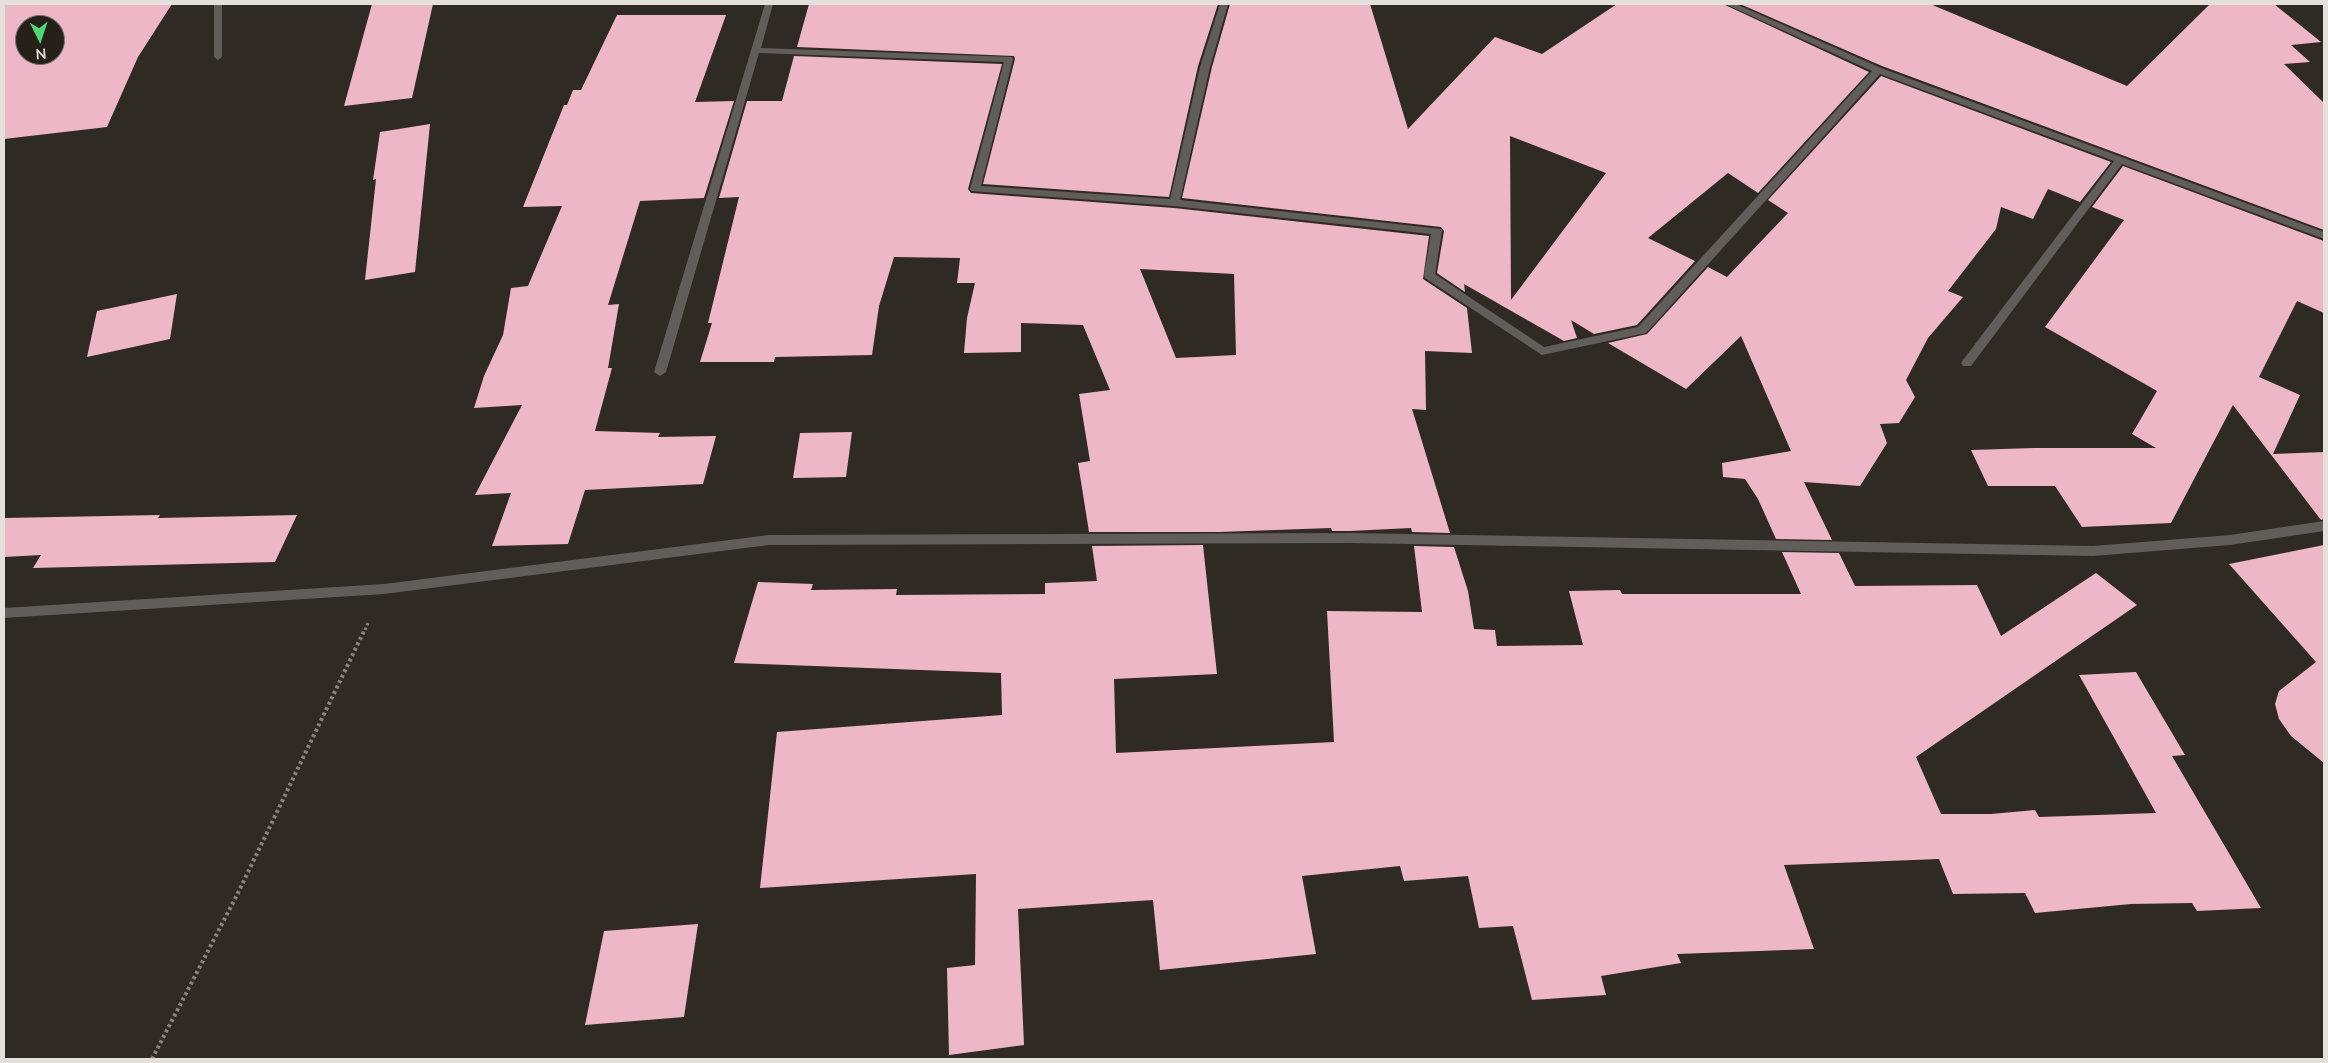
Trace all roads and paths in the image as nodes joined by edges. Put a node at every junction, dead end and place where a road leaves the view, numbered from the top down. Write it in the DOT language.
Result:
graph roads {
  1 [pos="218,4"];
  2 [pos="769,4"];
  3 [pos="1224,4"];
  4 [pos="1729,4"];
  5 [pos="755,50"];
  6 [pos="218,57"];
  7 [pos="1878,70"];
  8 [pos="2121,159"];
  9 [pos="1174,203"];
  10 [pos="2324,236"];
  11 [pos="1967,363"];
  12 [pos="660,372"];
  13 [pos="2324,526"];
  14 [pos="384,589"];
  15 [pos="4,613"];
  16 [pos="152,1059"];
  1 -- 6 [label="street"];
  2 -- 5 [label="street"];
  3 -- 9 [label="street"];
  4 -- 7 [label="street"];
  5 -- 9 [label="street"];
  5 -- 12 [label="street"];
  7 -- 8 [label="street"];
  7 -- 9 [label="street"];
  8 -- 10 [label="street"];
  8 -- 11 [label="street"];
  13 -- 14 [label="street"];
  14 -- 15 [label="street"];
  14 -- 16 [label="path"];
}
